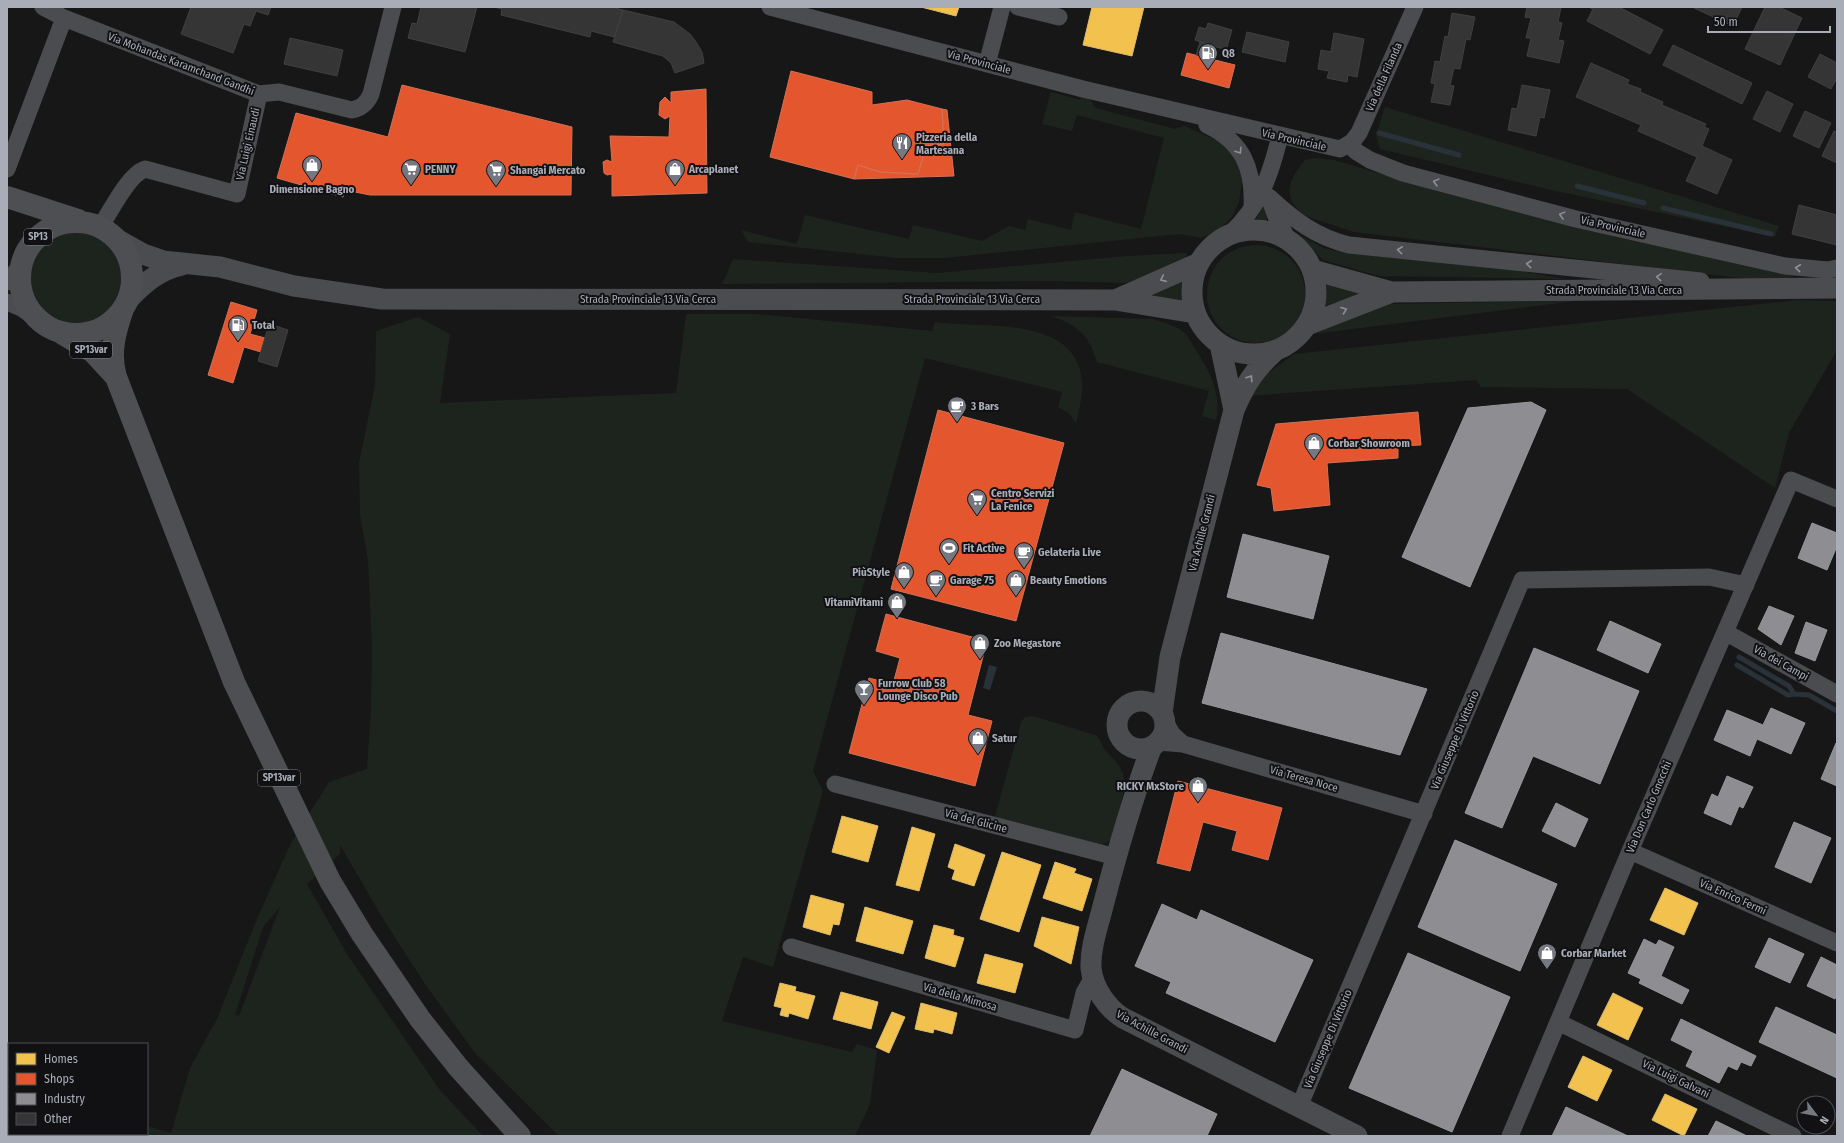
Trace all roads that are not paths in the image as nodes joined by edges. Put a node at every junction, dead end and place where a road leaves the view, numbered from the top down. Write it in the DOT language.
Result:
graph roads {
  1 [pos="44,7"];
  2 [pos="393,7"];
  3 [pos="770,7"];
  4 [pos="1002,7"];
  5 [pos="1018,7"];
  6 [pos="1415,7"];
  7 [pos="1059,17"];
  8 [pos="64,18"];
  9 [pos="987,64"];
  10 [pos="259,94"];
  11 [pos="1185,114"];
  12 [pos="1280,136"];
  13 [pos="1349,144"];
  14 [pos="7,169"];
  15 [pos="1269,189"];
  16 [pos="12,198"];
  17 [pos="1252,208"];
  18 [pos="93,225"];
  19 [pos="1230,234"];
  20 [pos="34,240"];
  21 [pos="118,240"];
  22 [pos="1288,240"];
  23 [pos="1199,263"];
  24 [pos="22,264"];
  25 [pos="185,264"];
  26 [pos="1837,268"];
  27 [pos="1313,270"];
  28 [pos="7,282"];
  29 [pos="1837,288"];
  30 [pos="1781,289"];
  31 [pos="1392,292"];
  32 [pos="1115,300"];
  33 [pos="7,302"];
  34 [pos="126,305"];
  35 [pos="1195,313"];
  36 [pos="33,316"];
  37 [pos="1308,324"];
  38 [pos="58,332"];
  39 [pos="1220,344"];
  40 [pos="1274,352"];
  41 [pos="116,377"];
  42 [pos="1234,410"];
  43 [pos="1837,499"];
  44 [pos="1746,585"];
  45 [pos="1725,632"];
  46 [pos="1170,657"];
  47 [pos="1837,694"];
  48 [pos="1135,702"];
  49 [pos="1164,717"];
  50 [pos="1126,743"];
  51 [pos="1155,744"];
  52 [pos="1183,744"];
  53 [pos="835,784"];
  54 [pos="1136,789"];
  55 [pos="1424,814"];
  56 [pos="1630,851"];
  57 [pos="1116,857"];
  58 [pos="1837,943"];
  59 [pos="791,947"];
  60 [pos="1093,977"];
  61 [pos="1558,1022"];
  62 [pos="1299,1107"];
  63 [pos="520,1136"];
  64 [pos="1357,1136"];
  65 [pos="1510,1136"];
  66 [pos="1793,1136"];
  1 -- 8 [label="street, Via Mohandas Karamchand Gandhi"];
  2 -- 10 [label="street, Via Mohandas Karamchand Gandhi"];
  3 -- 9 [label="street, Via Provinciale"];
  4 -- 9 [label="street"];
  5 -- 7 [label="street"];
  6 -- 13 [label="street, Via della Filanda"];
  8 -- 10 [label="street, Via Mohandas Karamchand Gandhi"];
  8 -- 14 [label="street"];
  9 -- 11 [label="street, Via Provinciale"];
  10 -- 18 [label="street, Via Luigi Einaudi"];
  11 -- 12 [label="street, Via Provinciale"];
  11 -- 17 [label="street, one-way"];
  12 -- 13 [label="street, Via Provinciale"];
  12 -- 15 [label="street"];
  26 -- 13 [label="street, Via Provinciale, one-way"];
  15 -- 17 [label="street"];
  15 -- 22 [label="street"];
  30 -- 15 [label="street, one-way"];
  16 -- 18 [label="main road, Strada Provinciale 13 Via Cerca / SP13"];
  16 -- 20 [label="main road, Strada Provinciale 13 Via Cerca / SP13"];
  17 -- 19 [label="street"];
  18 -- 20 [label="main road, Strada Provinciale 13 Via Cerca / SP13"];
  18 -- 21 [label="main road, Strada Provinciale 13 Via Cerca / SP13"];
  19 -- 22 [label="street, Strada Provinciale 13 Via Cerca / SP13"];
  19 -- 23 [label="street, Strada Provinciale 13 Via Cerca / SP13"];
  20 -- 24 [label="main road, Strada Provinciale 13 Via Cerca / SP13"];
  21 -- 25 [label="street, Strada Provinciale 13 Via Cerca / SP13"];
  21 -- 34 [label="main road, Strada Provinciale 13 Via Cerca / SP13"];
  22 -- 27 [label="street, Strada Provinciale 13 Via Cerca / SP13"];
  23 -- 32 [label="street, Strada Provinciale 13 Via Cerca / SP13, one-way"];
  23 -- 35 [label="street, Strada Provinciale 13 Via Cerca / SP13"];
  24 -- 28 [label="street"];
  24 -- 36 [label="main road, Strada Provinciale 13 Via Cerca / SP13"];
  25 -- 32 [label="street, Strada Provinciale 13 Via Cerca / SP13"];
  25 -- 34 [label="street, Strada Provinciale 13 Via Cerca / SP13"];
  27 -- 31 [label="street, Strada Provinciale 13 Via Cerca / SP13"];
  27 -- 37 [label="street, Strada Provinciale 13 Via Cerca / SP13"];
  29 -- 30 [label="street, Strada Provinciale 13 Via Cerca / SP13"];
  30 -- 31 [label="street, Strada Provinciale 13 Via Cerca / SP13"];
  37 -- 31 [label="street, Strada Provinciale 13 Via Cerca / SP13, one-way"];
  32 -- 35 [label="street, Strada Provinciale 13 Via Cerca / SP13"];
  33 -- 36 [label="street"];
  34 -- 38 [label="main road, Strada Provinciale 13 Via Cerca / SP13"];
  34 -- 41 [label="main road, SP13var"];
  35 -- 39 [label="street, Strada Provinciale 13 Via Cerca / SP13"];
  36 -- 38 [label="main road, Strada Provinciale 13 Via Cerca / SP13"];
  37 -- 40 [label="street, Strada Provinciale 13 Via Cerca / SP13"];
  38 -- 41 [label="main road, SP13var"];
  39 -- 40 [label="street, Strada Provinciale 13 Via Cerca / SP13"];
  39 -- 42 [label="street, Via Achille Grandi"];
  42 -- 40 [label="street, Via Achille Grandi, one-way"];
  41 -- 63 [label="main road, SP13var"];
  42 -- 46 [label="street, Via Achille Grandi"];
  43 -- 44 [label="street, Via Don Carlo Gnocchi"];
  44 -- 45 [label="street, Via Don Carlo Gnocchi"];
  44 -- 55 [label="street, Via Giuseppe Di Vittorio"];
  45 -- 47 [label="street, Via dei Campi"];
  45 -- 56 [label="street, Via Don Carlo Gnocchi"];
  46 -- 48 [label="street"];
  46 -- 49 [label="street"];
  48 -- 49 [label="street"];
  48 -- 50 [label="street"];
  49 -- 51 [label="street"];
  49 -- 52 [label="street"];
  50 -- 51 [label="street"];
  50 -- 54 [label="street"];
  51 -- 52 [label="street, Via Teresa Noce"];
  51 -- 54 [label="street, Via Achille Grandi"];
  52 -- 55 [label="street, Via Teresa Noce"];
  53 -- 57 [label="street, Via del Glicine"];
  54 -- 57 [label="street, Via Achille Grandi"];
  55 -- 62 [label="street, Via Giuseppe Di Vittorio"];
  56 -- 58 [label="street, Via Enrico Fermi"];
  56 -- 61 [label="street, Via Don Carlo Gnocchi"];
  57 -- 60 [label="street, Via Achille Grandi"];
  59 -- 60 [label="street, Via della Mimosa"];
  60 -- 62 [label="street, Via Achille Grandi"];
  61 -- 65 [label="street, Via Don Carlo Gnocchi"];
  61 -- 66 [label="street, Via Luigi Galvani"];
  62 -- 64 [label="street, Via Achille Grandi"];
}
